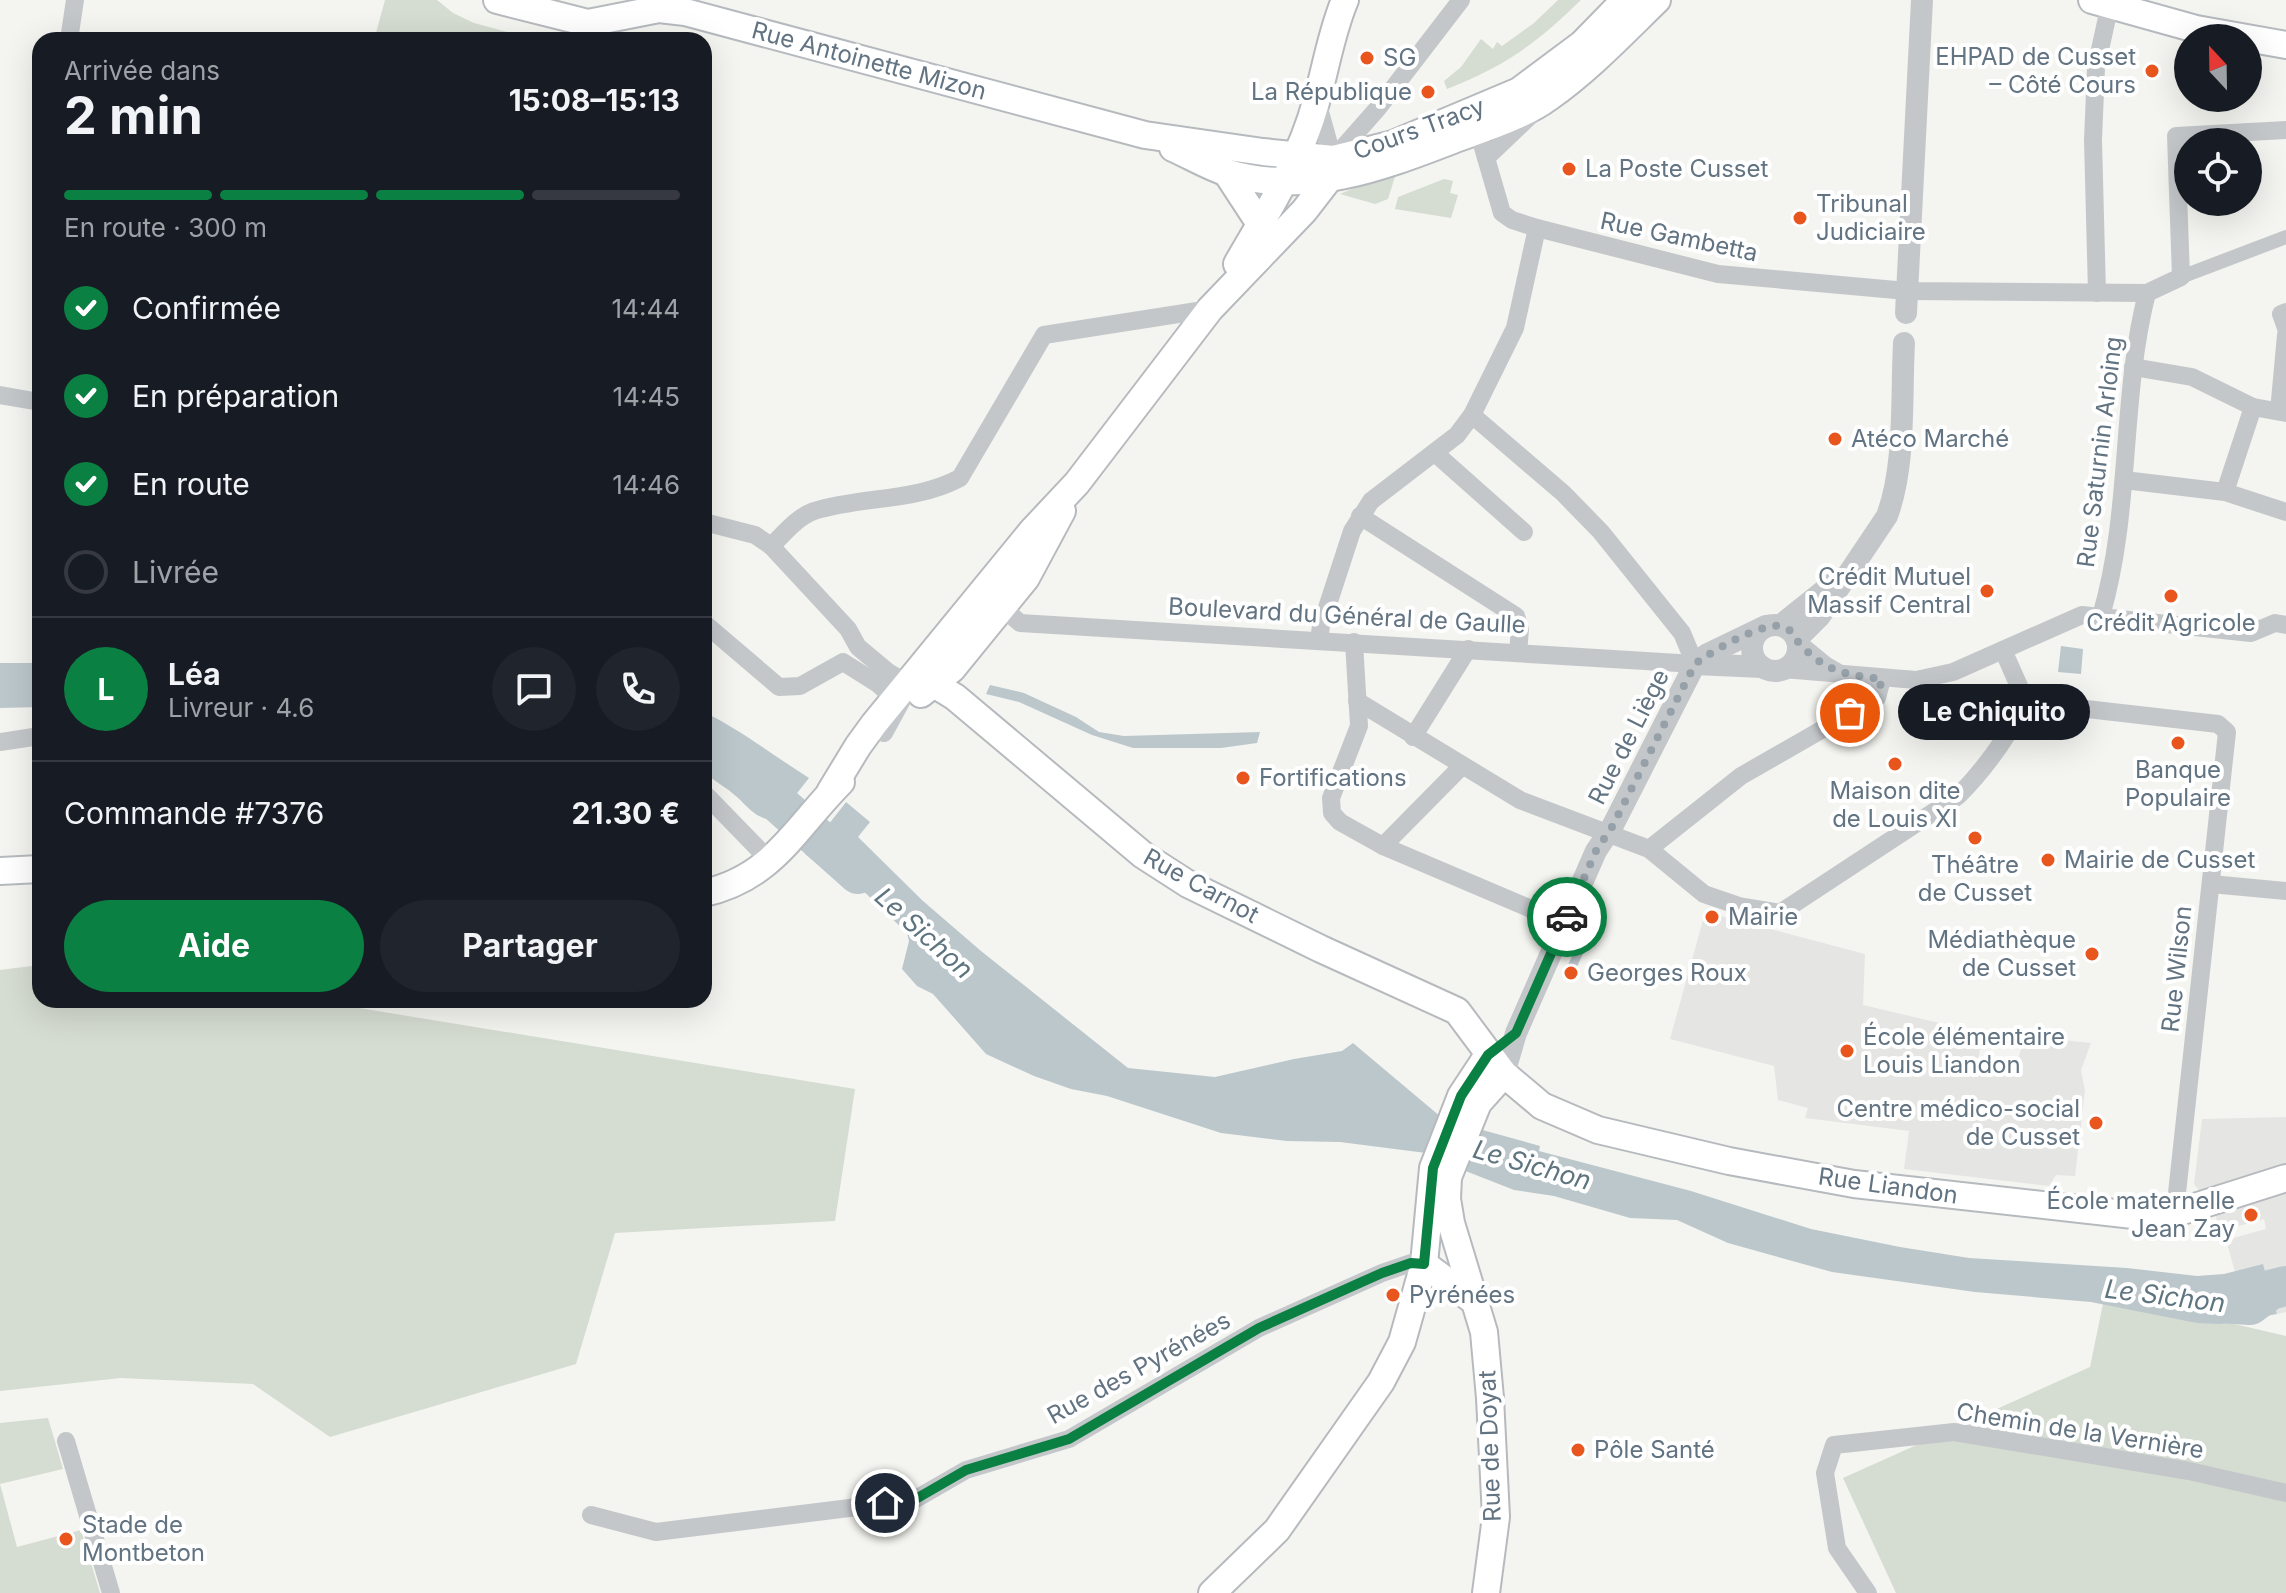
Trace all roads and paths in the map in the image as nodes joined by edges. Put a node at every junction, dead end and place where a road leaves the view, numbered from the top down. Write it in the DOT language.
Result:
graph roads {
  1 [pos="75,0"];
  2 [pos="497,0"];
  3 [pos="1345,0"];
  4 [pos="1461,0"];
  5 [pos="1625,0"];
  6 [pos="1657,0"];
  7 [pos="1922,0"];
  8 [pos="2101,2"];
  9 [pos="70,32"];
  10 [pos="2278,43"];
  11 [pos="1317,100"];
  12 [pos="1546,100"];
  13 [pos="1476,121"];
  14 [pos="2286,130"];
  15 [pos="1145,135"];
  16 [pos="1297,156"];
  17 [pos="1486,158"];
  18 [pos="1330,169"];
  19 [pos="1226,172"];
  20 [pos="1284,183"];
  21 [pos="1537,228"];
  22 [pos="1270,229"];
  23 [pos="2286,237"];
  24 [pos="2181,277"];
  25 [pos="2097,293"];
  26 [pos="2147,293"];
  27 [pos="1907,302"];
  28 [pos="1210,309"];
  29 [pos="2286,312"];
  30 [pos="2286,328"];
  31 [pos="2286,335"];
  32 [pos="1904,343"];
  33 [pos="2133,367"];
  34 [pos="0,395"];
  35 [pos="32,401"];
  36 [pos="2253,407"];
  37 [pos="2282,412"];
  38 [pos="1472,415"];
  39 [pos="1435,453"];
  40 [pos="2124,480"];
  41 [pos="2225,492"];
  42 [pos="2286,512"];
  43 [pos="1360,516"];
  44 [pos="712,524"];
  45 [pos="1524,532"];
  46 [pos="771,546"];
  47 [pos="991,599"];
  48 [pos="2101,616"];
  49 [pos="2286,625"];
  50 [pos="712,630"];
  51 [pos="1785,633"];
  52 [pos="1319,640"];
  53 [pos="1354,642"];
  54 [pos="858,647"];
  55 [pos="1468,649"];
  56 [pos="2003,650"];
  57 [pos="1518,653"];
  58 [pos="843,662"];
  59 [pos="1695,664"];
  60 [pos="1773,668"];
  61 [pos="1843,675"];
  62 [pos="1882,679"];
  63 [pos="910,689"];
  64 [pos="1357,701"];
  65 [pos="2026,702"];
  66 [pos="32,737"];
  67 [pos="1413,737"];
  68 [pos="0,742"];
  69 [pos="1462,766"];
  70 [pos="830,792"];
  71 [pos="712,801"];
  72 [pos="1608,833"];
  73 [pos="1383,846"];
  74 [pos="1649,849"];
  75 [pos="771,862"];
  76 [pos="32,869"];
  77 [pos="0,871"];
  78 [pos="2211,884"];
  79 [pos="712,891"];
  80 [pos="2286,891"];
  81 [pos="1564,923"];
  82 [pos="1496,1064"];
  83 [pos="1440,1173"];
  84 [pos="2286,1178"];
  85 [pos="2183,1210"];
  86 [pos="1424,1264"];
  87 [pos="1474,1301"];
  88 [pos="66,1441"];
  89 [pos="2286,1493"];
  90 [pos="591,1515"];
  91 [pos="111,1593"];
  92 [pos="1212,1593"];
  93 [pos="1486,1593"];
  94 [pos="1868,1593"];
  1 -- 9 [label="street"];
  2 -- 15 [label="main road, Rue Antoinette Mizon"];
  3 -- 11 [label="main road"];
  4 -- 18 [label="street, Cours Tracy"];
  5 -- 13 [label="main road, Cours Tracy"];
  6 -- 12 [label="main road, Cours Tracy"];
  7 -- 27 [label="street"];
  8 -- 10 [label="main road"];
  8 -- 25 [label="street"];
  11 -- 16 [label="main road"];
  11 -- 18 [label="street"];
  12 -- 13 [label="main road, Cours Tracy"];
  12 -- 17 [label="street"];
  13 -- 17 [label="street, Rue Gambetta"];
  13 -- 18 [label="main road, Cours Tracy"];
  14 -- 24 [label="street"];
  15 -- 16 [label="main road, Rue Antoinette Mizon"];
  15 -- 19 [label="main road, Rue Antoinette Mizon"];
  16 -- 18 [label="main road, Rue Antoinette Mizon"];
  16 -- 20 [label="main road"];
  17 -- 21 [label="street, Rue Gambetta"];
  18 -- 20 [label="main road, Cours Tracy"];
  18 -- 22 [label="main road"];
  19 -- 20 [label="main road, Rue Antoinette Mizon"];
  19 -- 22 [label="main road"];
  20 -- 22 [label="main road"];
  21 -- 27 [label="street, Rue Gambetta"];
  21 -- 38 [label="street"];
  22 -- 28 [label="main road"];
  23 -- 24 [label="street"];
  24 -- 26 [label="street"];
  25 -- 26 [label="street, Rue Gambetta"];
  25 -- 27 [label="street, Rue Gambetta"];
  26 -- 33 [label="street, Rue Saturnin Arloing"];
  28 -- 46 [label="street"];
  28 -- 47 [label="main road"];
  29 -- 30 [label="street"];
  31 -- 37 [label="street"];
  32 -- 51 [label="street"];
  33 -- 36 [label="street"];
  33 -- 40 [label="street, Rue Saturnin Arloing"];
  34 -- 35 [label="street"];
  36 -- 37 [label="street"];
  36 -- 41 [label="street"];
  38 -- 39 [label="street"];
  38 -- 59 [label="street"];
  39 -- 43 [label="street"];
  39 -- 45 [label="street"];
  40 -- 41 [label="street"];
  40 -- 48 [label="street, Rue Saturnin Arloing"];
  41 -- 42 [label="street"];
  43 -- 52 [label="street"];
  43 -- 57 [label="street"];
  44 -- 46 [label="street"];
  46 -- 54 [label="street"];
  47 -- 52 [label="street, Boulevard du Général de Gaulle"];
  47 -- 63 [label="main road"];
  48 -- 49 [label="street, Boulevard du Général de Gaulle"];
  48 -- 56 [label="street, Boulevard du Général de Gaulle"];
  50 -- 58 [label="street"];
  51 -- 59 [label="street"];
  51 -- 60 [label="street"];
  51 -- 60 [label="street"];
  51 -- 61 [label="street, Boulevard du Général de Gaulle"];
  52 -- 53 [label="street, Boulevard du Général de Gaulle"];
  53 -- 55 [label="street, Boulevard du Général de Gaulle"];
  53 -- 64 [label="street"];
  54 -- 58 [label="street"];
  54 -- 63 [label="street"];
  55 -- 57 [label="street, Boulevard du Général de Gaulle"];
  55 -- 67 [label="street"];
  56 -- 62 [label="street, Boulevard du Général de Gaulle"];
  56 -- 65 [label="street"];
  57 -- 59 [label="street, Boulevard du Général de Gaulle"];
  58 -- 63 [label="street"];
  59 -- 60 [label="street, Boulevard du Général de Gaulle"];
  59 -- 72 [label="street, Rue de Liège"];
  60 -- 61 [label="street, Boulevard du Général de Gaulle"];
  61 -- 62 [label="street, Boulevard du Général de Gaulle"];
  62 -- 74 [label="street"];
  63 -- 70 [label="main road"];
  63 -- 70 [label="main road"];
  63 -- 82 [label="main road, Rue Carnot"];
  64 -- 67 [label="street"];
  64 -- 73 [label="street"];
  65 -- 74 [label="street"];
  65 -- 78 [label="street, Rue Wilson"];
  66 -- 68 [label="street"];
  67 -- 69 [label="street"];
  69 -- 72 [label="street"];
  69 -- 73 [label="street"];
  70 -- 75 [label="main road"];
  71 -- 75 [label="street"];
  72 -- 74 [label="street"];
  72 -- 81 [label="street, Rue de Liège"];
  73 -- 81 [label="street"];
  75 -- 79 [label="main road"];
  76 -- 77 [label="main road"];
  78 -- 80 [label="street"];
  78 -- 85 [label="street, Rue Wilson"];
  81 -- 82 [label="street, Rue de Liège"];
  82 -- 83 [label="main road"];
  82 -- 85 [label="main road, Rue Liandon"];
  83 -- 86 [label="main road"];
  83 -- 87 [label="main road, Rue de Doyat"];
  84 -- 85 [label="main road, Rue Liandon"];
  86 -- 87 [label="main road"];
  86 -- 90 [label="street, Rue des Pyrénées"];
  86 -- 92 [label="main road"];
  87 -- 93 [label="main road, Rue de Doyat"];
  88 -- 91 [label="street"];
  89 -- 94 [label="street, Chemin de la Vernière"];
}
